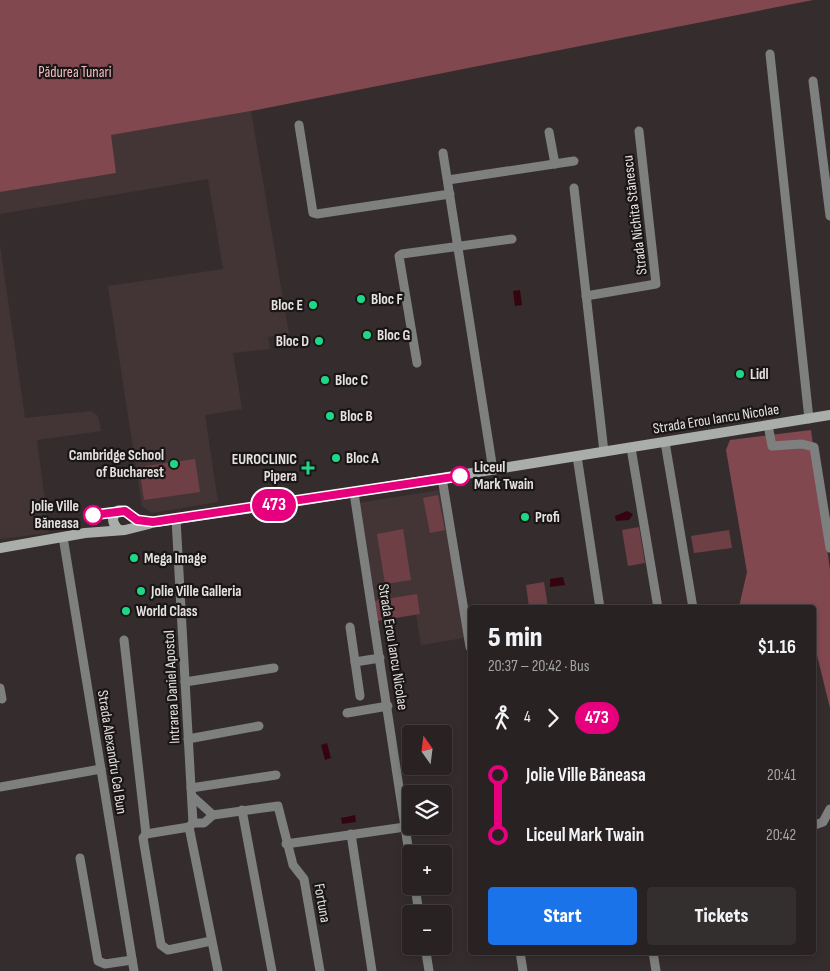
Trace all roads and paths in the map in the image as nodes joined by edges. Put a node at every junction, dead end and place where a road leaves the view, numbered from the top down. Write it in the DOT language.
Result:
graph roads {
  1 [pos="770,54"];
  2 [pos="813,81"];
  3 [pos="299,125"];
  4 [pos="639,131"];
  5 [pos="549,132"];
  6 [pos="444,153"];
  7 [pos="574,161"];
  8 [pos="554,164"];
  9 [pos="448,180"];
  10 [pos="574,188"];
  11 [pos="450,194"];
  12 [pos="830,216"];
  13 [pos="512,239"];
  14 [pos="458,246"];
  15 [pos="586,296"];
  16 [pos="417,363"];
  17 [pos="830,416"];
  18 [pos="808,419"];
  19 [pos="768,425"];
  20 [pos="665,442"];
  21 [pos="631,448"];
  22 [pos="604,452"];
  23 [pos="577,456"];
  24 [pos="493,470"];
  25 [pos="442,478"];
  26 [pos="354,493"];
  27 [pos="133,517"];
  28 [pos="176,519"];
  29 [pos="153,522"];
  30 [pos="120,527"];
  31 [pos="63,537"];
  32 [pos="0,548"];
  33 [pos="830,548"];
  34 [pos="600,605"];
  35 [pos="657,605"];
  36 [pos="692,605"];
  37 [pos="350,627"];
  38 [pos="468,635"];
  39 [pos="124,640"];
  40 [pos="380,658"];
  41 [pos="355,662"];
  42 [pos="274,668"];
  43 [pos="185,682"];
  44 [pos="0,688"];
  45 [pos="360,696"];
  46 [pos="2,699"];
  47 [pos="388,706"];
  48 [pos="347,714"];
  49 [pos="259,726"];
  50 [pos="188,739"];
  51 [pos="101,769"];
  52 [pos="276,775"];
  53 [pos="0,787"];
  54 [pos="192,792"];
  55 [pos="402,806"];
  56 [pos="830,809"];
  57 [pos="242,810"];
  58 [pos="213,815"];
  59 [pos="191,825"];
  60 [pos="816,825"];
  61 [pos="402,827"];
  62 [pos="146,834"];
  63 [pos="351,834"];
  64 [pos="286,844"];
  65 [pos="80,858"];
  66 [pos="211,941"];
  67 [pos="426,955"];
  68 [pos="520,955"];
  69 [pos="653,955"];
  70 [pos="132,960"];
  71 [pos="134,971"];
  72 [pos="218,971"];
  73 [pos="272,971"];
  74 [pos="320,971"];
  75 [pos="372,971"];
  76 [pos="429,971"];
  77 [pos="523,971"];
  78 [pos="656,971"];
  1 -- 18 [label="street"];
  2 -- 12 [label="street"];
  3 -- 11 [label="street"];
  4 -- 15 [label="street, Strada Nichita Stănescu"];
  5 -- 8 [label="street"];
  6 -- 9 [label="street"];
  7 -- 8 [label="street"];
  8 -- 9 [label="street"];
  9 -- 11 [label="street"];
  10 -- 15 [label="street"];
  11 -- 14 [label="street"];
  13 -- 14 [label="street"];
  14 -- 16 [label="street"];
  14 -- 24 [label="street"];
  15 -- 22 [label="street"];
  17 -- 18 [label="street, Strada Erou Iancu Nicolae"];
  18 -- 19 [label="street, Strada Erou Iancu Nicolae"];
  19 -- 20 [label="street, Strada Erou Iancu Nicolae"];
  19 -- 33 [label="street"];
  20 -- 21 [label="street, Strada Erou Iancu Nicolae"];
  20 -- 36 [label="street"];
  21 -- 22 [label="street, Strada Erou Iancu Nicolae"];
  21 -- 35 [label="street"];
  22 -- 23 [label="street, Strada Erou Iancu Nicolae"];
  23 -- 24 [label="street, Strada Erou Iancu Nicolae"];
  23 -- 34 [label="street"];
  24 -- 25 [label="street, Strada Erou Iancu Nicolae"];
  25 -- 26 [label="street, Strada Erou Iancu Nicolae"];
  25 -- 38 [label="street"];
  26 -- 28 [label="street, Strada Erou Iancu Nicolae"];
  26 -- 40 [label="street, Strada Erou Iancu Nicolae"];
  27 -- 29 [label="street, Strada Erou Iancu Nicolae"];
  27 -- 30 [label="street"];
  27 -- 30 [label="street, Strada Erou Iancu Nicolae"];
  28 -- 29 [label="street, Strada Erou Iancu Nicolae"];
  28 -- 43 [label="street, Intrarea Daniel Apostol"];
  29 -- 30 [label="street, Strada Erou Iancu Nicolae"];
  30 -- 31 [label="street, Strada Erou Iancu Nicolae"];
  31 -- 32 [label="street, Strada Erou Iancu Nicolae"];
  31 -- 51 [label="street, Strada Alexandru Cel Bun"];
  37 -- 41 [label="street"];
  39 -- 62 [label="street"];
  40 -- 41 [label="street"];
  40 -- 47 [label="street, Strada Erou Iancu Nicolae"];
  41 -- 45 [label="street"];
  42 -- 43 [label="street"];
  43 -- 50 [label="street, Intrarea Daniel Apostol"];
  44 -- 46 [label="street"];
  47 -- 48 [label="street"];
  47 -- 55 [label="street, Strada Erou Iancu Nicolae"];
  49 -- 50 [label="street"];
  50 -- 54 [label="street, Intrarea Daniel Apostol"];
  51 -- 53 [label="street"];
  51 -- 70 [label="street, Strada Alexandru Cel Bun"];
  52 -- 54 [label="street"];
  54 -- 58 [label="street"];
  54 -- 59 [label="street, Intrarea Daniel Apostol"];
  56 -- 60 [label="street"];
  57 -- 58 [label="street"];
  57 -- 64 [label="street, Fortuna"];
  57 -- 73 [label="street"];
  58 -- 59 [label="street"];
  59 -- 62 [label="street"];
  59 -- 66 [label="street, Intrarea Daniel Apostol"];
  61 -- 63 [label="street"];
  62 -- 66 [label="street"];
  63 -- 64 [label="street"];
  63 -- 75 [label="street"];
  64 -- 74 [label="street, Fortuna"];
  65 -- 70 [label="street"];
  66 -- 72 [label="street, Intrarea Daniel Apostol"];
  67 -- 76 [label="street"];
  68 -- 77 [label="street"];
  69 -- 78 [label="street"];
  70 -- 71 [label="street, Strada Alexandru Cel Bun"];
}
